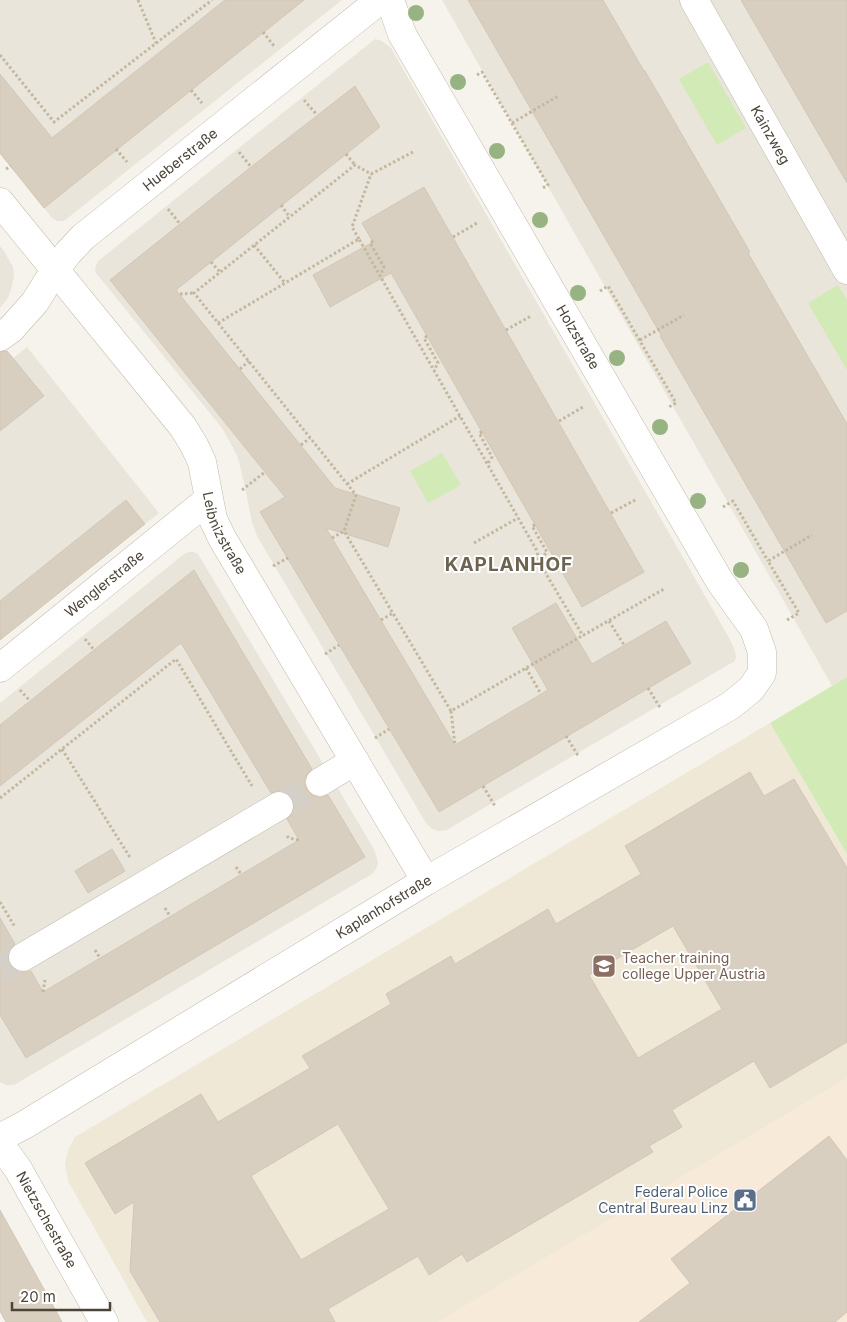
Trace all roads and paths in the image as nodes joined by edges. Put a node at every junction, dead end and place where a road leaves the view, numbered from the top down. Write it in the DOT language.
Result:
graph roads {
  1 [pos="138,0"];
  2 [pos="212,0"];
  3 [pos="380,0"];
  4 [pos="390,0"];
  5 [pos="694,0"];
  6 [pos="156,43"];
  7 [pos="0,55"];
  8 [pos="476,75"];
  9 [pos="299,94"];
  10 [pos="558,96"];
  11 [pos="317,115"];
  12 [pos="512,123"];
  13 [pos="234,146"];
  14 [pos="413,152"];
  15 [pos="346,154"];
  16 [pos="355,165"];
  17 [pos="11,166"];
  18 [pos="251,167"];
  19 [pos="6,170"];
  20 [pos="371,174"];
  21 [pos="542,189"];
  22 [pos="0,202"];
  23 [pos="162,203"];
  24 [pos="281,205"];
  25 [pos="289,216"];
  26 [pos="180,224"];
  27 [pos="359,239"];
  28 [pos="373,241"];
  29 [pos="254,244"];
  30 [pos="211,262"];
  31 [pos="55,270"];
  32 [pos="847,270"];
  33 [pos="220,272"];
  34 [pos="380,276"];
  35 [pos="285,283"];
  36 [pos="600,291"];
  37 [pos="194,293"];
  38 [pos="180,294"];
  39 [pos="684,315"];
  40 [pos="218,323"];
  41 [pos="427,336"];
  42 [pos="0,337"];
  43 [pos="640,340"];
  44 [pos="249,362"];
  45 [pos="240,369"];
  46 [pos="434,370"];
  47 [pos="667,408"];
  48 [pos="460,416"];
  49 [pos="482,432"];
  50 [pos="310,438"];
  51 [pos="301,445"];
  52 [pos="487,465"];
  53 [pos="265,472"];
  54 [pos="347,484"];
  55 [pos="242,490"];
  56 [pos="209,499"];
  57 [pos="723,507"];
  58 [pos="518,518"];
  59 [pos="535,525"];
  60 [pos="344,531"];
  61 [pos="812,535"];
  62 [pos="332,538"];
  63 [pos="474,543"];
  64 [pos="288,558"];
  65 [pos="768,560"];
  66 [pos="539,562"];
  67 [pos="272,567"];
  68 [pos="664,589"];
  69 [pos="393,613"];
  70 [pos="381,620"];
  71 [pos="788,620"];
  72 [pos="609,621"];
  73 [pos="583,636"];
  74 [pos="339,645"];
  75 [pos="624,645"];
  76 [pos="323,655"];
  77 [pos="0,668"];
  78 [pos="526,668"];
  79 [pos="762,672"];
  80 [pos="648,688"];
  81 [pos="542,694"];
  82 [pos="661,709"];
  83 [pos="452,711"];
  84 [pos="389,729"];
  85 [pos="566,736"];
  86 [pos="372,740"];
  87 [pos="455,745"];
  88 [pos="62,749"];
  89 [pos="579,757"];
  90 [pos="355,761"];
  91 [pos="320,782"];
  92 [pos="483,786"];
  93 [pos="0,798"];
  94 [pos="496,807"];
  95 [pos="273,809"];
  96 [pos="426,881"];
  97 [pos="147,884"];
  98 [pos="23,957"];
  99 [pos="0,1138"];
  100 [pos="0,1144"];
  101 [pos="104,1322"];
  1 -- 6 [label="path"];
  2 -- 6 [label="path"];
  3 -- 31 [label="street, Hueberstraße"];
  4 -- 79 [label="street, Holzstraße"];
  5 -- 32 [label="street, Kainzweg"];
  6 -- 7 [label="path"];
  8 -- 12 [label="path"];
  9 -- 11 [label="path"];
  10 -- 12 [label="path"];
  12 -- 21 [label="path"];
  13 -- 18 [label="path"];
  14 -- 20 [label="path"];
  15 -- 16 [label="path"];
  16 -- 20 [label="path"];
  16 -- 25 [label="path"];
  17 -- 19 [label="path"];
  20 -- 27 [label="path"];
  22 -- 31 [label="street, Leibnizstraße"];
  23 -- 26 [label="path"];
  24 -- 25 [label="path"];
  25 -- 29 [label="path"];
  27 -- 34 [label="path"];
  27 -- 35 [label="path"];
  28 -- 34 [label="path"];
  29 -- 33 [label="path"];
  29 -- 35 [label="path"];
  30 -- 33 [label="path"];
  31 -- 42 [label="street, Hueberstraße"];
  31 -- 56 [label="street, Leibnizstraße"];
  33 -- 37 [label="path"];
  34 -- 46 [label="path"];
  35 -- 40 [label="path"];
  36 -- 43 [label="path"];
  37 -- 38 [label="path"];
  37 -- 40 [label="path"];
  39 -- 43 [label="path"];
  40 -- 44 [label="path"];
  41 -- 46 [label="path"];
  43 -- 47 [label="path"];
  44 -- 45 [label="path"];
  44 -- 50 [label="path"];
  46 -- 48 [label="path"];
  48 -- 52 [label="path"];
  48 -- 54 [label="path"];
  49 -- 52 [label="path"];
  50 -- 51 [label="path"];
  50 -- 54 [label="path"];
  52 -- 58 [label="path"];
  53 -- 55 [label="path"];
  54 -- 60 [label="path"];
  56 -- 77 [label="street, Wenglerstraße"];
  56 -- 90 [label="street, Leibnizstraße"];
  57 -- 65 [label="path"];
  58 -- 63 [label="path"];
  58 -- 66 [label="path"];
  59 -- 66 [label="path"];
  60 -- 62 [label="path"];
  60 -- 69 [label="path"];
  61 -- 65 [label="path"];
  64 -- 67 [label="path"];
  65 -- 71 [label="path"];
  66 -- 73 [label="path"];
  68 -- 72 [label="path"];
  69 -- 70 [label="path"];
  69 -- 83 [label="path"];
  72 -- 73 [label="path"];
  72 -- 75 [label="path"];
  73 -- 78 [label="path"];
  74 -- 76 [label="path"];
  78 -- 81 [label="path"];
  78 -- 83 [label="path"];
  79 -- 96 [label="street, Kaplanhofstraße"];
  80 -- 82 [label="path"];
  83 -- 87 [label="path"];
  84 -- 86 [label="path"];
  85 -- 89 [label="path"];
  88 -- 93 [label="path"];
  88 -- 95 [label="path"];
  88 -- 97 [label="path"];
  90 -- 91 [label="street"];
  90 -- 96 [label="street, Leibnizstraße"];
  92 -- 94 [label="path"];
  95 -- 97 [label="street"];
  96 -- 99 [label="street, Kaplanhofstraße"];
  97 -- 98 [label="street"];
  100 -- 101 [label="street, Nietzschestraße"];
}
